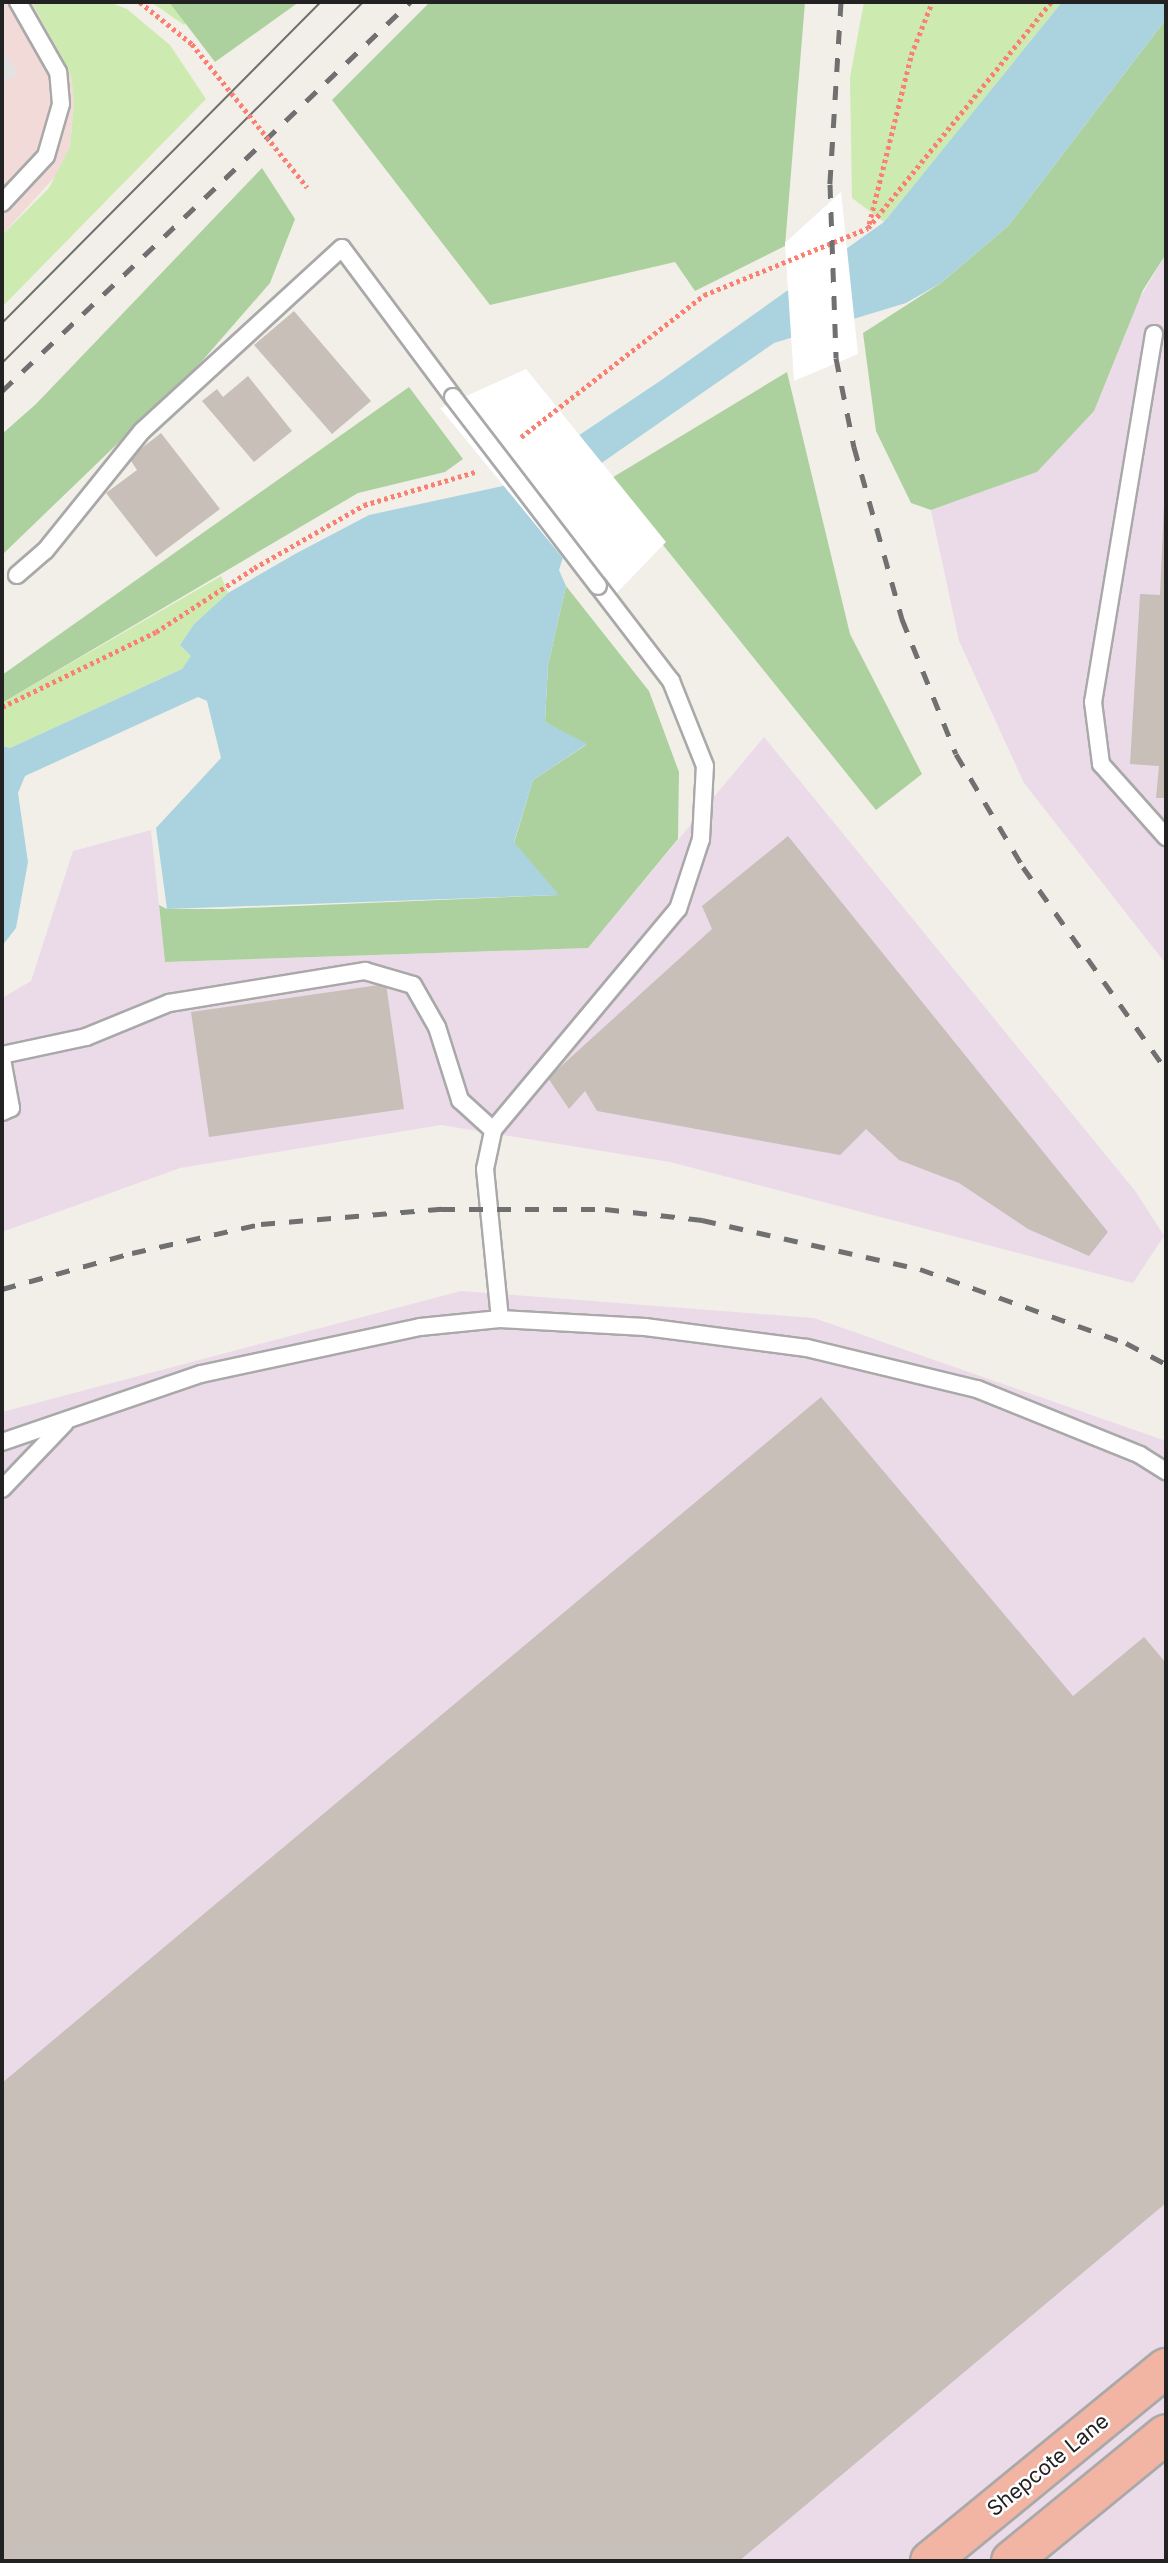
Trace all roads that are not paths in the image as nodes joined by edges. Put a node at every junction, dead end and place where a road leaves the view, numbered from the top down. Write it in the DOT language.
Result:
graph roads {
  1 [pos="18,2"];
  2 [pos="2,203"];
  3 [pos="1154,334"];
  4 [pos="17,575"];
  5 [pos="1166,836"];
  6 [pos="2,1057"];
  7 [pos="2,1112"];
  8 [pos="493,1130"];
  9 [pos="500,1319"];
  10 [pos="67,1422"];
  11 [pos="2,1442"];
  12 [pos="1166,1471"];
  13 [pos="2,1489"];
  14 [pos="1166,2368"];
  15 [pos="1166,2434"];
  16 [pos="930,2561"];
  17 [pos="1011,2561"];
  1 -- 2 [label="lane"];
  3 -- 5 [label="lane"];
  4 -- 8 [label="lane, bridge"];
  6 -- 7 [label="lane"];
  6 -- 8 [label="lane"];
  8 -- 9 [label="lane"];
  9 -- 10 [label="lane"];
  9 -- 12 [label="lane"];
  10 -- 11 [label="lane"];
  10 -- 13 [label="lane"];
  14 -- 16 [label="highway, Shepcote Lane"];
  15 -- 17 [label="highway"];
}
